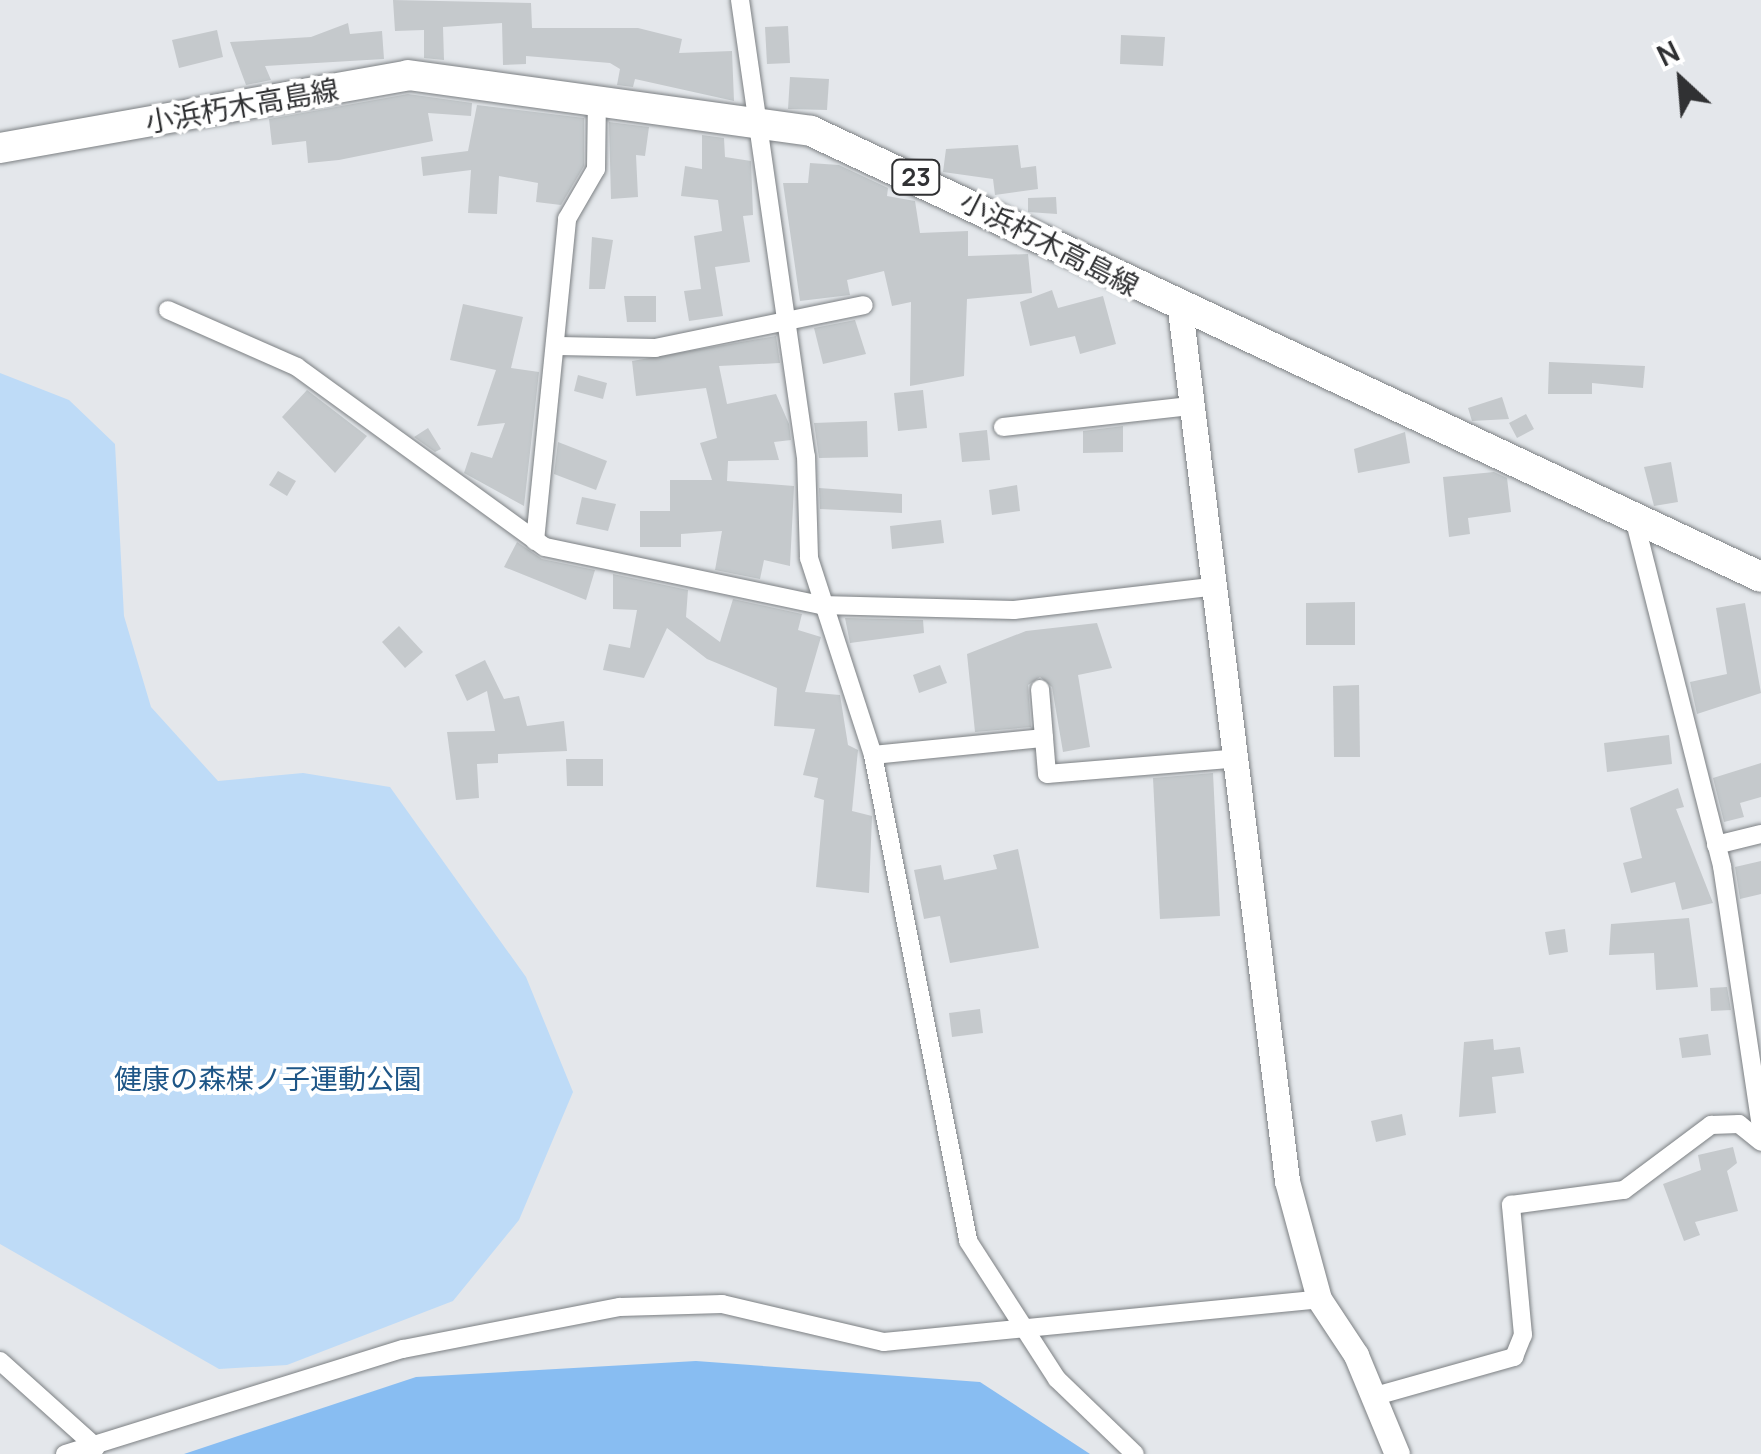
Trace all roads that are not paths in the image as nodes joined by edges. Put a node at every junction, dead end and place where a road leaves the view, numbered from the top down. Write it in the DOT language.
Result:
graph roads {
  1 [pos="740,0"];
  2 [pos="597,102"];
  3 [pos="757,123"];
  4 [pos="0,148"];
  5 [pos="864,305"];
  6 [pos="1180,308"];
  7 [pos="168,310"];
  8 [pos="786,321"];
  9 [pos="559,346"];
  10 [pos="1190,406"];
  11 [pos="1003,427"];
  12 [pos="1636,526"];
  13 [pos="535,541"];
  14 [pos="1761,578"];
  15 [pos="1211,587"];
  16 [pos="821,605"];
  17 [pos="1040,689"];
  18 [pos="1044,738"];
  19 [pos="874,755"];
  20 [pos="1231,760"];
  21 [pos="1761,834"];
  22 [pos="1716,845"];
  23 [pos="1761,1128"];
  24 [pos="1761,1142"];
  25 [pos="1319,1299"];
  26 [pos="1018,1329"];
  27 [pos="0,1361"];
  28 [pos="1372,1396"];
  29 [pos="96,1447"];
  30 [pos="65,1454"];
  31 [pos="1135,1454"];
  32 [pos="1397,1454"];
  1 -- 3 [label="street"];
  2 -- 3 [label="main road, 小浜朽木高島線 / 23"];
  2 -- 4 [label="main road, 小浜朽木高島線 / 23"];
  2 -- 9 [label="street"];
  3 -- 6 [label="main road, 小浜朽木高島線 / 23"];
  3 -- 8 [label="street"];
  5 -- 8 [label="street"];
  6 -- 10 [label="main road"];
  6 -- 12 [label="main road, 小浜朽木高島線 / 23"];
  7 -- 13 [label="street"];
  8 -- 9 [label="street"];
  8 -- 16 [label="street"];
  9 -- 13 [label="street"];
  10 -- 11 [label="street"];
  10 -- 15 [label="main road"];
  12 -- 14 [label="main road, 小浜朽木高島線 / 23"];
  12 -- 22 [label="street"];
  13 -- 16 [label="street"];
  15 -- 16 [label="street"];
  15 -- 20 [label="main road"];
  16 -- 19 [label="street"];
  17 -- 18 [label="street"];
  18 -- 19 [label="street"];
  18 -- 20 [label="street"];
  19 -- 26 [label="street"];
  20 -- 25 [label="main road"];
  21 -- 22 [label="street"];
  22 -- 23 [label="street"];
  24 -- 28 [label="street"];
  25 -- 26 [label="street"];
  25 -- 28 [label="main road"];
  26 -- 29 [label="street"];
  26 -- 31 [label="street"];
  27 -- 29 [label="street"];
  28 -- 32 [label="main road"];
  29 -- 30 [label="street"];
}
